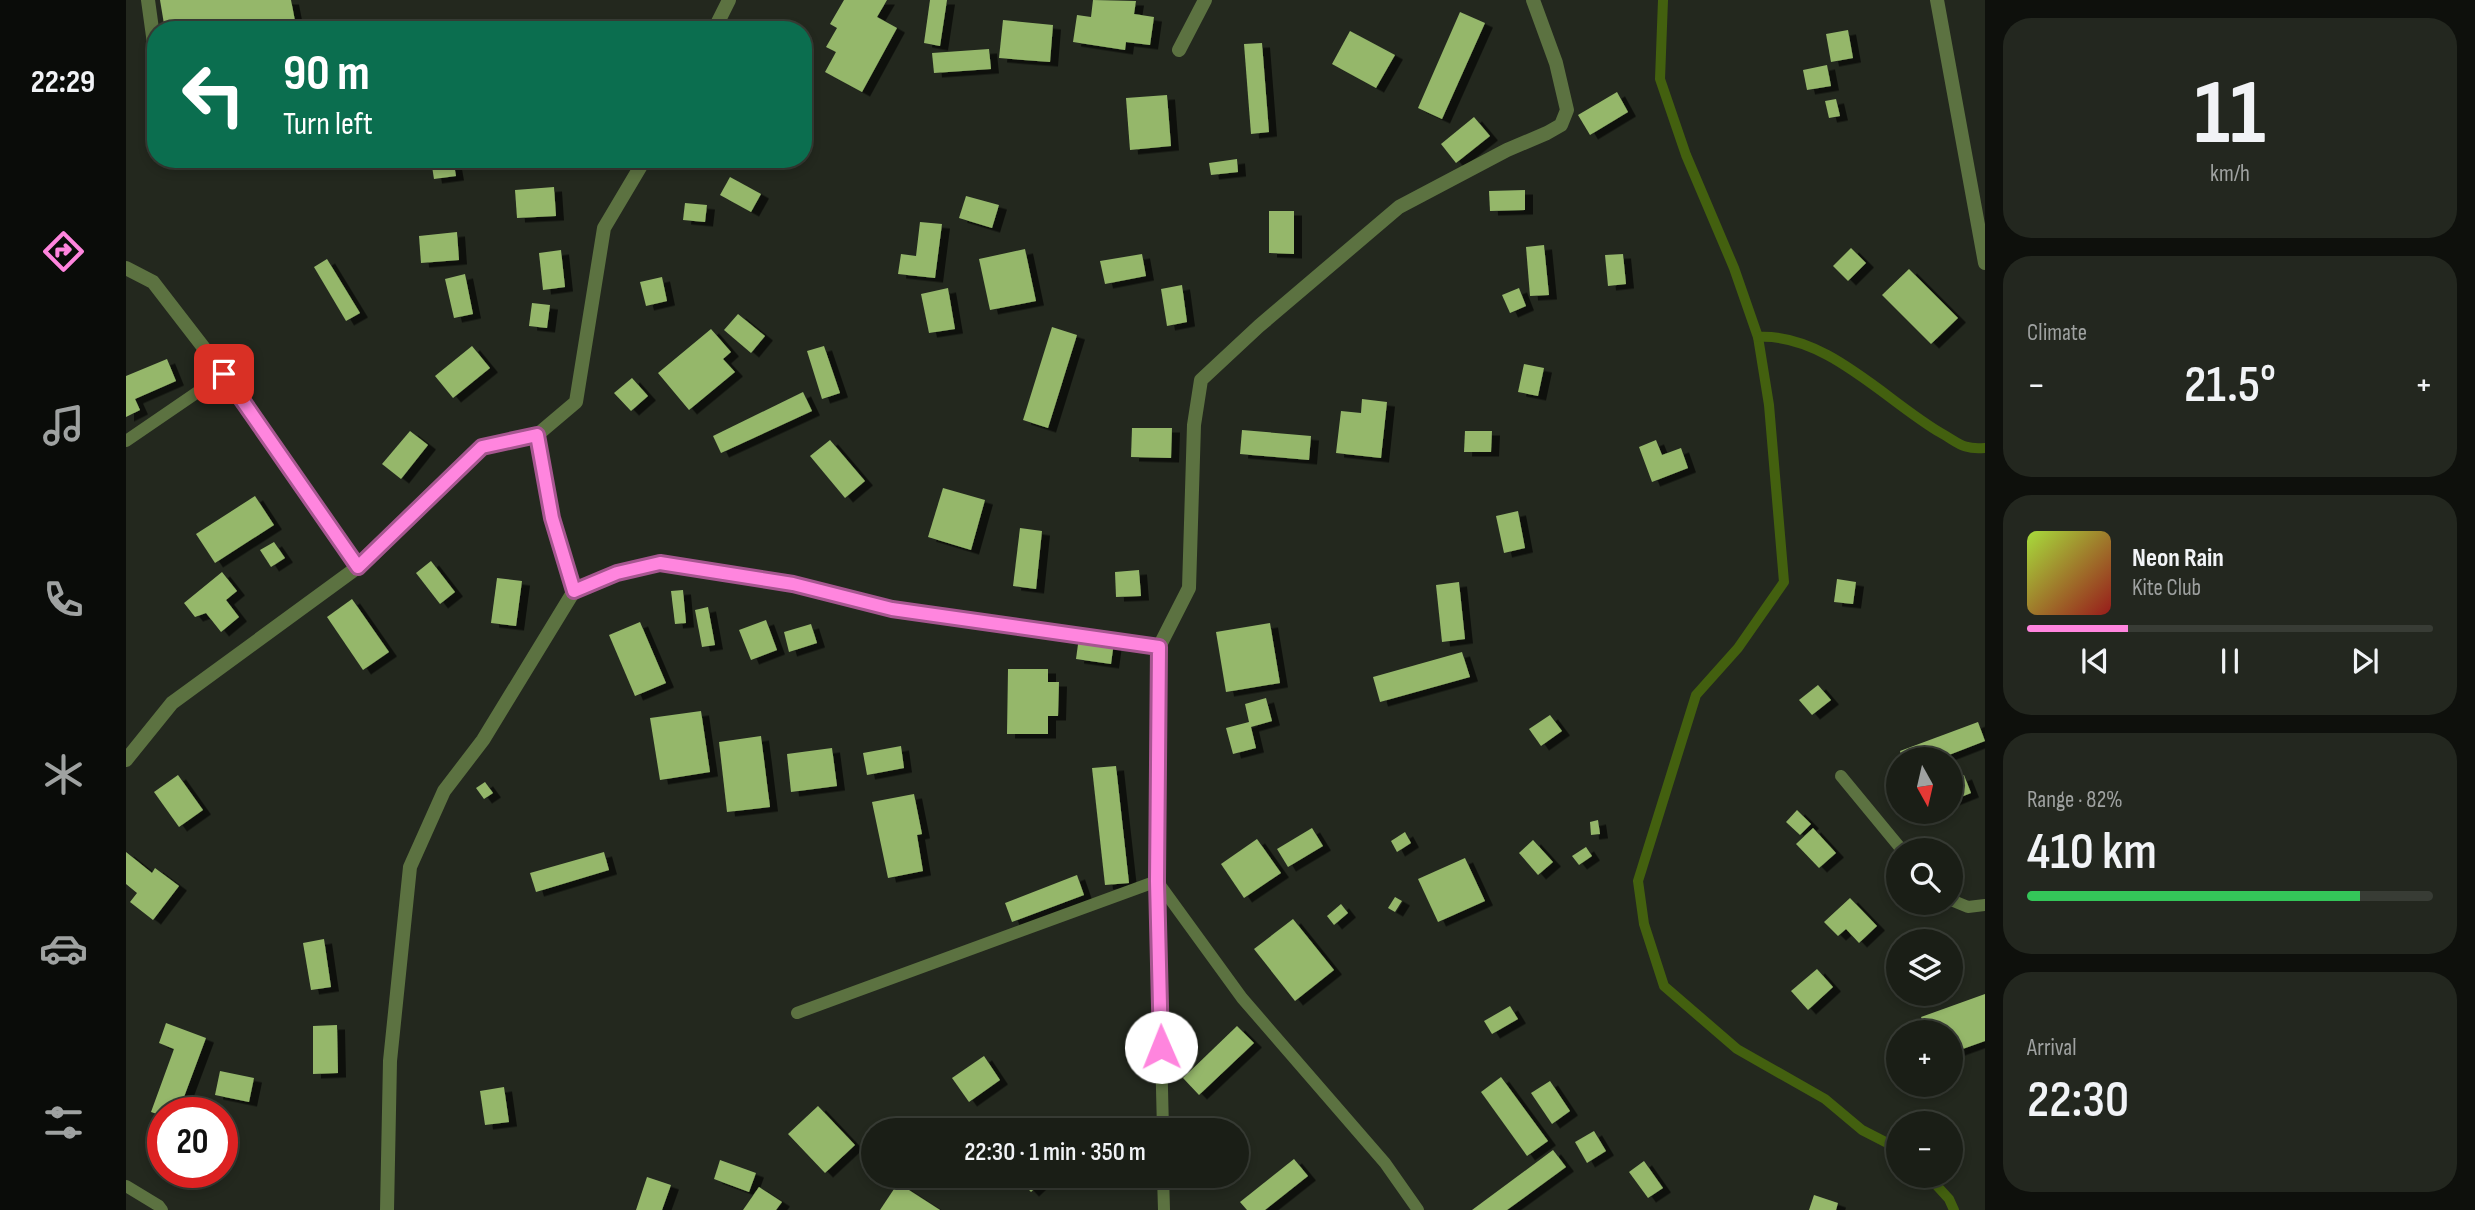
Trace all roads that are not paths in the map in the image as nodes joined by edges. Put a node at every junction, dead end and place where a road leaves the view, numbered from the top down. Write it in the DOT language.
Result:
graph roads {
  1 [pos="148,0"];
  2 [pos="729,0"];
  3 [pos="1205,0"];
  4 [pos="1533,0"];
  5 [pos="1937,0"];
  6 [pos="151,21"];
  7 [pos="718,21"];
  8 [pos="1179,50"];
  9 [pos="640,168"];
  10 [pos="1985,263"];
  11 [pos="126,268"];
  12 [pos="224,374"];
  13 [pos="537,435"];
  14 [pos="126,441"];
  15 [pos="358,567"];
  16 [pos="574,591"];
  17 [pos="1159,647"];
  18 [pos="126,760"];
  19 [pos="1841,776"];
  20 [pos="1892,838"];
  21 [pos="1157,881"];
  22 [pos="1963,905"];
  23 [pos="1985,905"];
  24 [pos="797,1013"];
  25 [pos="1163,1118"];
  26 [pos="126,1186"];
  27 [pos="1163,1188"];
  28 [pos="162,1210"];
  29 [pos="387,1210"];
  30 [pos="1164,1210"];
  31 [pos="1418,1210"];
  1 -- 6 [label="street"];
  2 -- 7 [label="street"];
  3 -- 8 [label="street"];
  4 -- 17 [label="street"];
  5 -- 10 [label="street"];
  9 -- 13 [label="street"];
  11 -- 12 [label="street"];
  12 -- 14 [label="lane"];
  12 -- 15 [label="street"];
  13 -- 15 [label="street"];
  13 -- 16 [label="street"];
  15 -- 18 [label="street"];
  16 -- 17 [label="street"];
  16 -- 29 [label="street"];
  17 -- 21 [label="street"];
  19 -- 20 [label="lane"];
  21 -- 24 [label="lane"];
  21 -- 25 [label="lane"];
  21 -- 31 [label="lane"];
  22 -- 23 [label="lane"];
  26 -- 28 [label="lane"];
  27 -- 30 [label="lane"];
}
